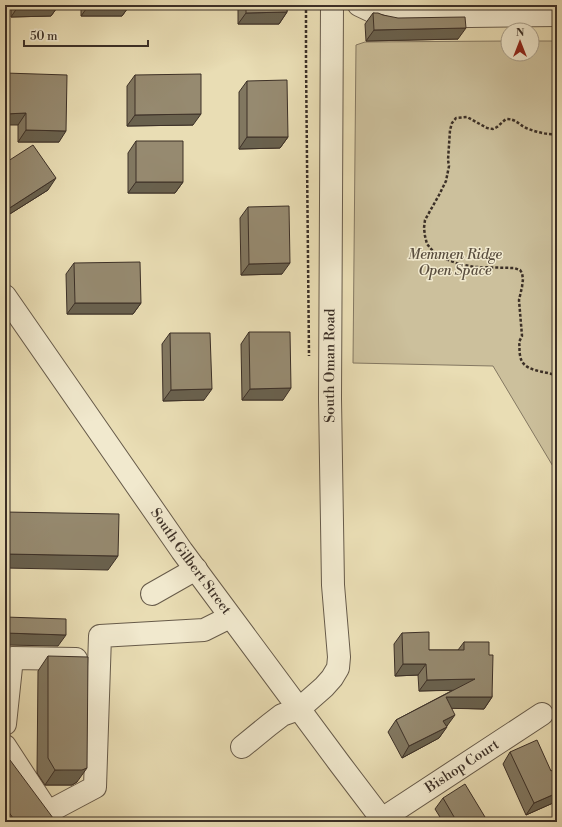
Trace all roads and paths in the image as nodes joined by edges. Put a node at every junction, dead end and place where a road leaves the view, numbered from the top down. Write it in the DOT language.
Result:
graph roads {
  1 [pos="306,5"];
  2 [pos="332,5"];
  3 [pos="359,5"];
  4 [pos="557,15"];
  5 [pos="557,134"];
  6 [pos="5,296"];
  7 [pos="309,362"];
  8 [pos="557,376"];
  9 [pos="196,569"];
  10 [pos="152,594"];
  11 [pos="230,616"];
  12 [pos="99,659"];
  13 [pos="299,709"];
  14 [pos="542,714"];
  15 [pos="5,724"];
  16 [pos="5,746"];
  17 [pos="242,747"];
  18 [pos="383,821"];
  1 -- 7 [label="path"];
  2 -- 13 [label="street, South Oman Road"];
  3 -- 4 [label="street"];
  5 -- 8 [label="path"];
  6 -- 9 [label="street, South Gilbert Street"];
  9 -- 10 [label="street"];
  9 -- 11 [label="street, South Gilbert Street"];
  11 -- 12 [label="street"];
  11 -- 13 [label="street, South Gilbert Street"];
  12 -- 15 [label="street"];
  12 -- 16 [label="street"];
  13 -- 17 [label="street"];
  13 -- 18 [label="street, South Gilbert Street"];
  14 -- 18 [label="street, Bishop Court"];
}
